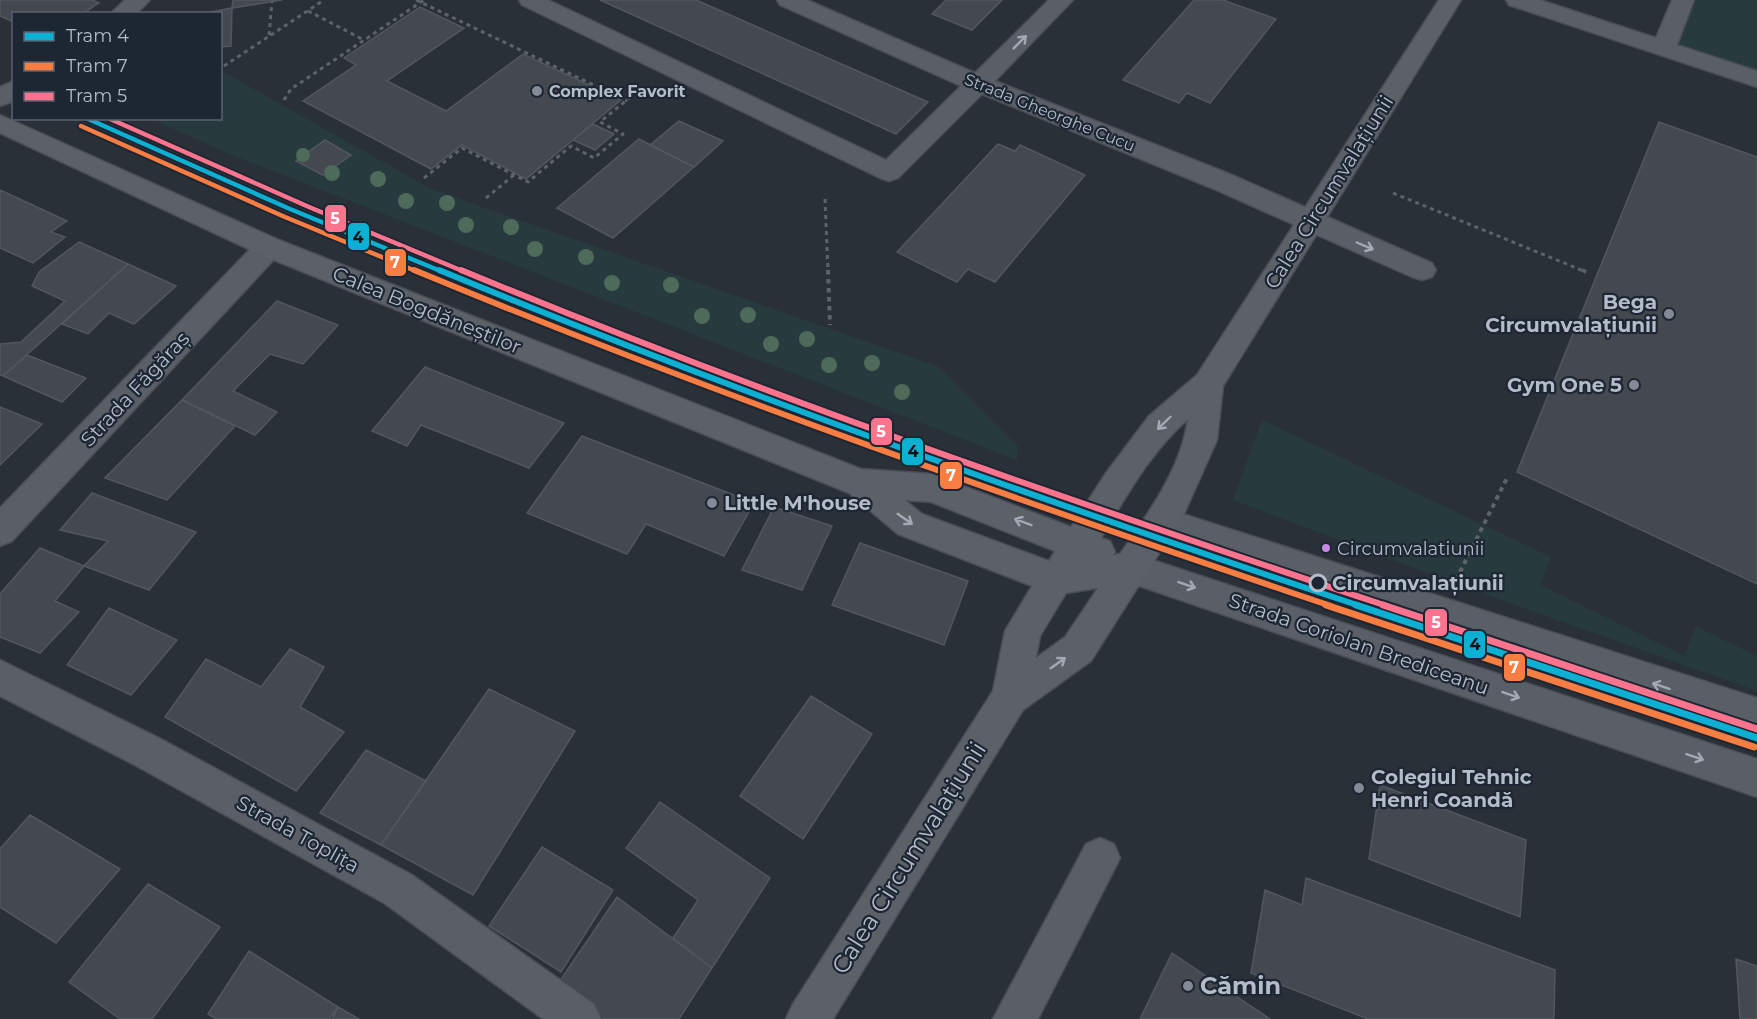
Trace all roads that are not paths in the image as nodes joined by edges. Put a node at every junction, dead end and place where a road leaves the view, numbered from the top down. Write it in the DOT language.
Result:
graph roads {
  1 [pos="139,0"];
  2 [pos="530,0"];
  3 [pos="788,0"];
  4 [pos="1062,0"];
  5 [pos="1449,0"];
  6 [pos="1516,0"];
  7 [pos="1683,0"];
  8 [pos="124,12"];
  9 [pos="1664,48"];
  10 [pos="1757,79"];
  11 [pos="979,84"];
  12 [pos="0,123"];
  13 [pos="1311,222"];
  14 [pos="269,247"];
  15 [pos="1422,270"];
  16 [pos="1208,384"];
  17 [pos="860,483"];
  18 [pos="1161,522"];
  19 [pos="0,531"];
  20 [pos="1078,543"];
  21 [pos="1131,568"];
  22 [pos="1056,579"];
  23 [pos="0,677"];
  24 [pos="1010,697"];
  25 [pos="1757,716"];
  26 [pos="1757,778"];
  27 [pos="1100,858"];
  28 [pos="579,1019"];
  29 [pos="808,1019"];
  30 [pos="1015,1019"];
  1 -- 8 [label="street"];
  2 -- 11 [label="street"];
  3 -- 11 [label="street, Strada Gheorghe Cucu"];
  11 -- 4 [label="street, one-way"];
  5 -- 13 [label="main road, Calea Circumvalațiunii"];
  6 -- 9 [label="street"];
  7 -- 9 [label="street"];
  9 -- 10 [label="street"];
  11 -- 13 [label="street, Strada Gheorghe Cucu"];
  12 -- 14 [label="main road, Calea Bogdăneștilor"];
  13 -- 15 [label="street, Strada Gheorghe Cucu, one-way"];
  13 -- 16 [label="main road, Calea Circumvalațiunii"];
  14 -- 17 [label="main road, Calea Bogdăneștilor"];
  14 -- 19 [label="street, Strada Făgăraș"];
  16 -- 18 [label="main road, Calea Circumvalațiunii"];
  16 -- 20 [label="main road, Calea Circumvalațiunii, one-way"];
  20 -- 17 [label="main road, Calea Bogdăneștilor, one-way"];
  17 -- 22 [label="main road, Calea Bogdăneștilor, one-way"];
  18 -- 21 [label="main road, Calea Circumvalațiunii"];
  25 -- 18 [label="street, one-way"];
  20 -- 21 [label="main road, Calea Bogdăneștilor"];
  20 -- 22 [label="main road, Calea Circumvalațiunii"];
  21 -- 22 [label="main road, Calea Bogdăneștilor"];
  24 -- 21 [label="main road, Calea Circumvalațiunii, one-way"];
  21 -- 26 [label="street, Strada Coriolan Brediceanu, one-way"];
  22 -- 24 [label="main road, Calea Circumvalațiunii"];
  23 -- 28 [label="street, Strada Toplița"];
  24 -- 29 [label="main road, Calea Circumvalațiunii"];
  27 -- 30 [label="street"];
}
